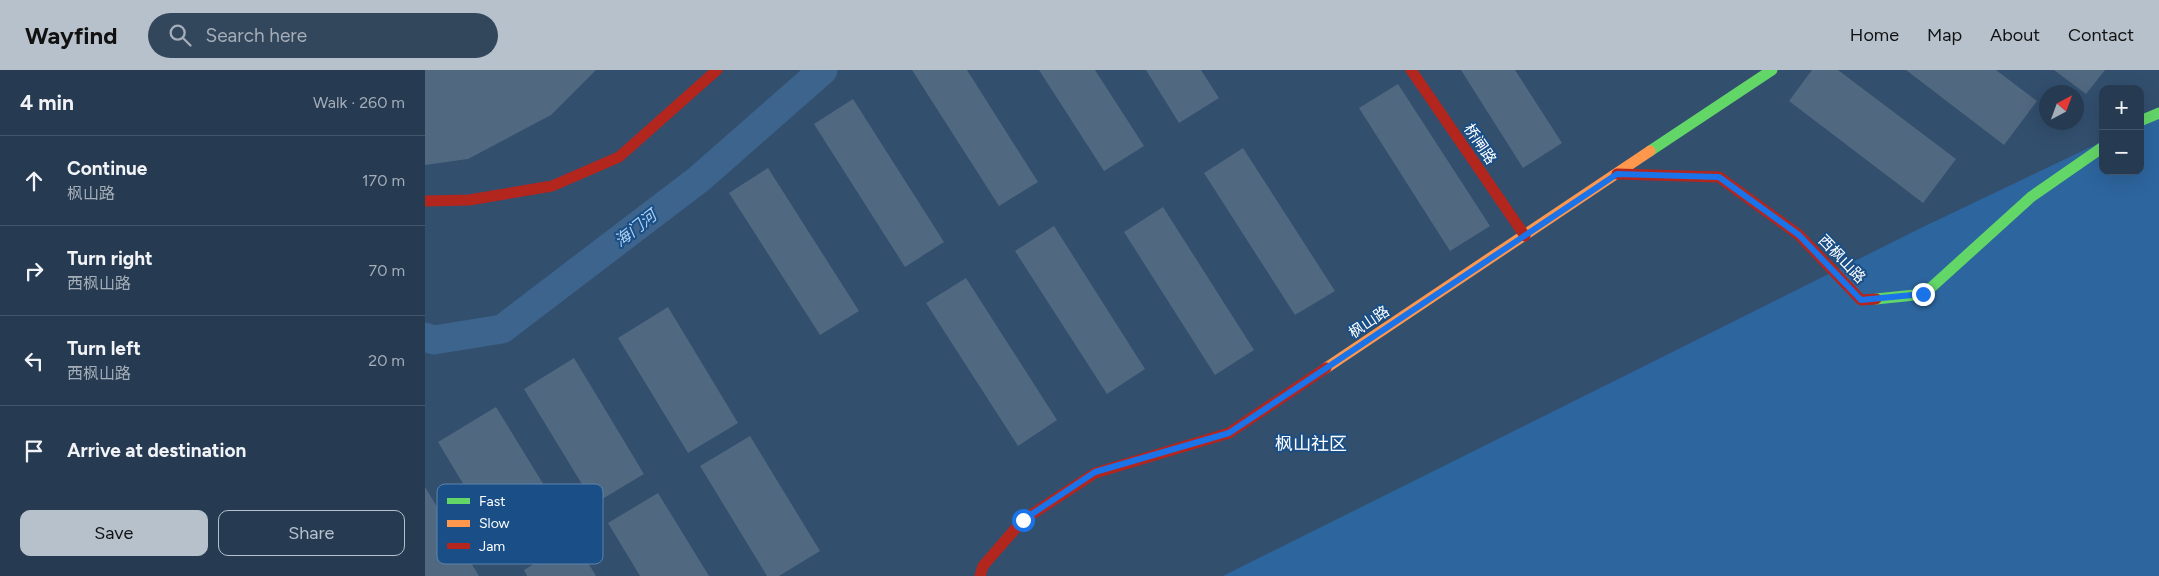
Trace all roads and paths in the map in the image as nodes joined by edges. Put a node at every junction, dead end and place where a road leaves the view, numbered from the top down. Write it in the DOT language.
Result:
graph roads {
  1 [pos="717,70"];
  2 [pos="1411,70"];
  3 [pos="1772,70"];
  4 [pos="2159,113"];
  5 [pos="2144,120"];
  6 [pos="2099,150"];
  7 [pos="1617,174"];
  8 [pos="425,201"];
  9 [pos="1525,236"];
  10 [pos="980,576"];
  1 -- 8 [label="street"];
  2 -- 9 [label="street, 桥闸路"];
  3 -- 7 [label="street, 枫山路"];
  4 -- 5 [label="street"];
  6 -- 7 [label="street, 西枫山路"];
  7 -- 9 [label="street, 枫山路"];
  9 -- 10 [label="street, 枫山路"];
}
